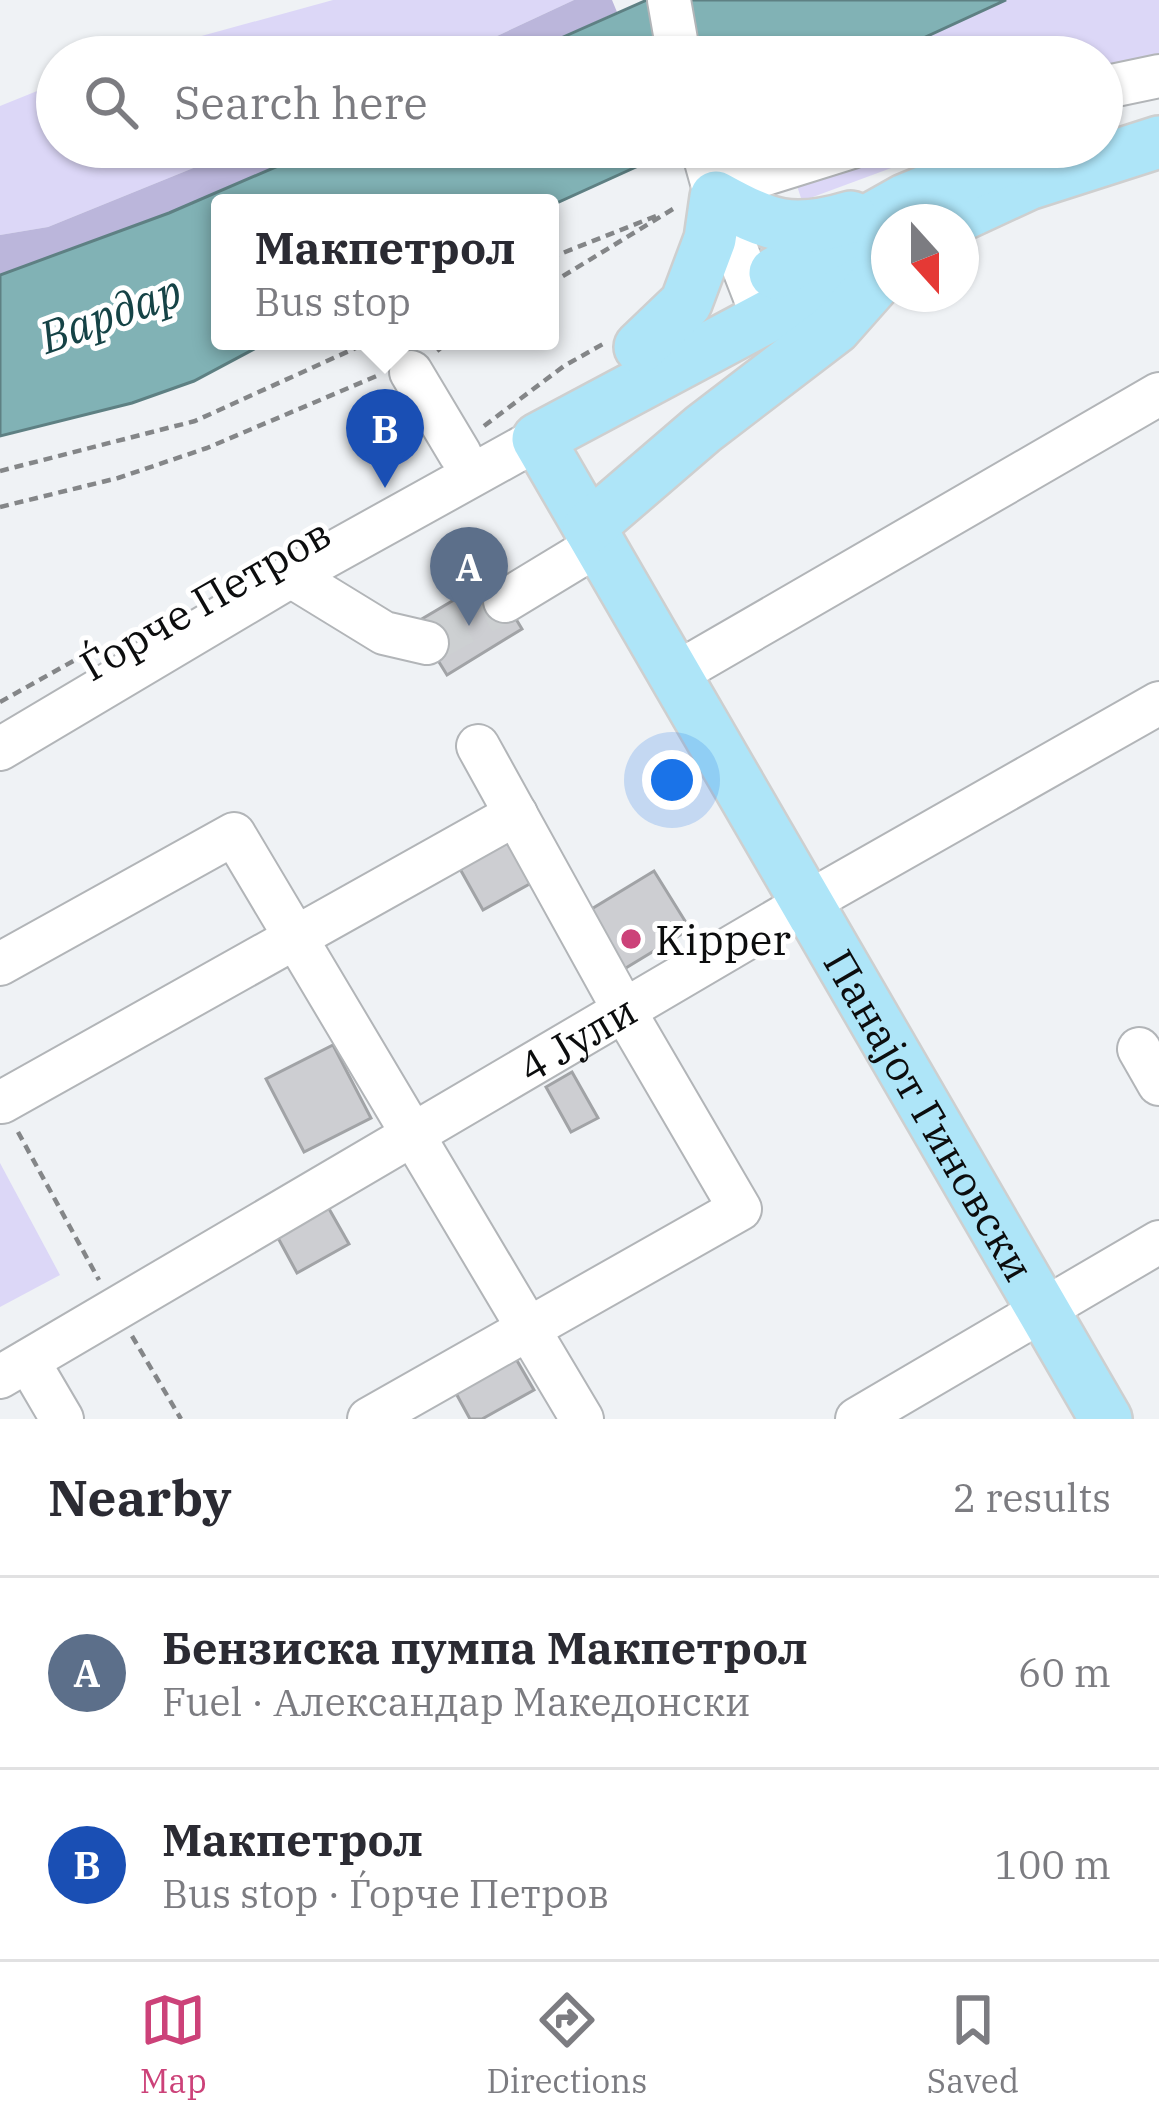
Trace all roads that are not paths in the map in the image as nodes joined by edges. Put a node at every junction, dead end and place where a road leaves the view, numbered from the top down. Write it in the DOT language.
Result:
graph roads {
  1 [pos="669,0"];
  2 [pos="675,36"];
  3 [pos="1159,76"];
  4 [pos="1123,84"];
  5 [pos="1159,116"];
  6 [pos="1123,125"];
  7 [pos="1159,142"];
  8 [pos="1123,154"];
  9 [pos="753,168"];
  10 [pos="983,168"];
  11 [pos="1078,168"];
  12 [pos="710,177"];
  13 [pos="935,204"];
  14 [pos="952,204"];
  15 [pos="871,218"];
  16 [pos="871,241"];
  17 [pos="871,259"];
  18 [pos="871,287"];
  19 [pos="756,303"];
  20 [pos="627,342"];
  21 [pos="411,372"];
  22 [pos="1159,394"];
  23 [pos="532,427"];
  24 [pos="458,450"];
  25 [pos="594,536"];
  26 [pos="291,576"];
  27 [pos="505,601"];
  28 [pos="428,643"];
  29 [pos="677,674"];
  30 [pos="1159,704"];
  31 [pos="0,718"];
  32 [pos="478,746"];
  33 [pos="0,749"];
  34 [pos="515,814"];
  35 [pos="805,904"];
  36 [pos="297,936"];
  37 [pos="0,964"];
  38 [pos="625,1012"];
  39 [pos="2,1102"];
  40 [pos="415,1137"];
  41 [pos="1159,1242"];
  42 [pos="1046,1311"];
  43 [pos="531,1329"];
  44 [pos="14,1369"];
  45 [pos="62,1419"];
  46 [pos="369,1419"];
  47 [pos="582,1419"];
  48 [pos="857,1419"];
  49 [pos="1106,1419"];
  1 -- 2 [label="street"];
  3 -- 4 [label="street"];
  5 -- 6 [label="main road"];
  7 -- 8 [label="main road, Ѓорче Петров"];
  9 -- 12 [label="street"];
  10 -- 13 [label="main road, Ѓорче Петров"];
  11 -- 14 [label="main road, Ѓорче Петров"];
  12 -- 15 [label="main road"];
  12 -- 19 [label="street"];
  12 -- 20 [label="main road"];
  16 -- 19 [label="main road, Ѓорче Петров"];
  17 -- 19 [label="main road, Ѓорче Петров"];
  18 -- 25 [label="main road"];
  19 -- 20 [label="main road, Ѓорче Петров"];
  19 -- 23 [label="main road, Ѓорче Петров"];
  20 -- 23 [label="main road, Ѓорче Петров"];
  21 -- 24 [label="street"];
  22 -- 29 [label="street"];
  23 -- 24 [label="street, Ѓорче Петров"];
  23 -- 25 [label="main road, Панајот Гиновски"];
  23 -- 26 [label="street, Ѓорче Петров"];
  24 -- 31 [label="street, Ѓорче Петров"];
  25 -- 27 [label="street"];
  25 -- 29 [label="main road, Панајот Гиновски"];
  26 -- 28 [label="street"];
  26 -- 33 [label="street, Ѓорче Петров"];
  29 -- 35 [label="main road, Панајот Гиновски"];
  30 -- 35 [label="street, 4 Јули"];
  32 -- 34 [label="street"];
  34 -- 36 [label="street"];
  34 -- 38 [label="street"];
  35 -- 38 [label="street, 4 Јули"];
  35 -- 42 [label="main road, Панајот Гиновски"];
  36 -- 37 [label="street"];
  36 -- 39 [label="street"];
  36 -- 40 [label="street"];
  38 -- 40 [label="street, 4 Јули"];
  38 -- 43 [label="street"];
  40 -- 43 [label="street"];
  40 -- 44 [label="street, 4 Јули"];
  41 -- 42 [label="street"];
  42 -- 48 [label="street"];
  42 -- 49 [label="main road, Панајот Гиновски"];
  43 -- 46 [label="street"];
  43 -- 47 [label="street"];
  44 -- 45 [label="street"];
}
